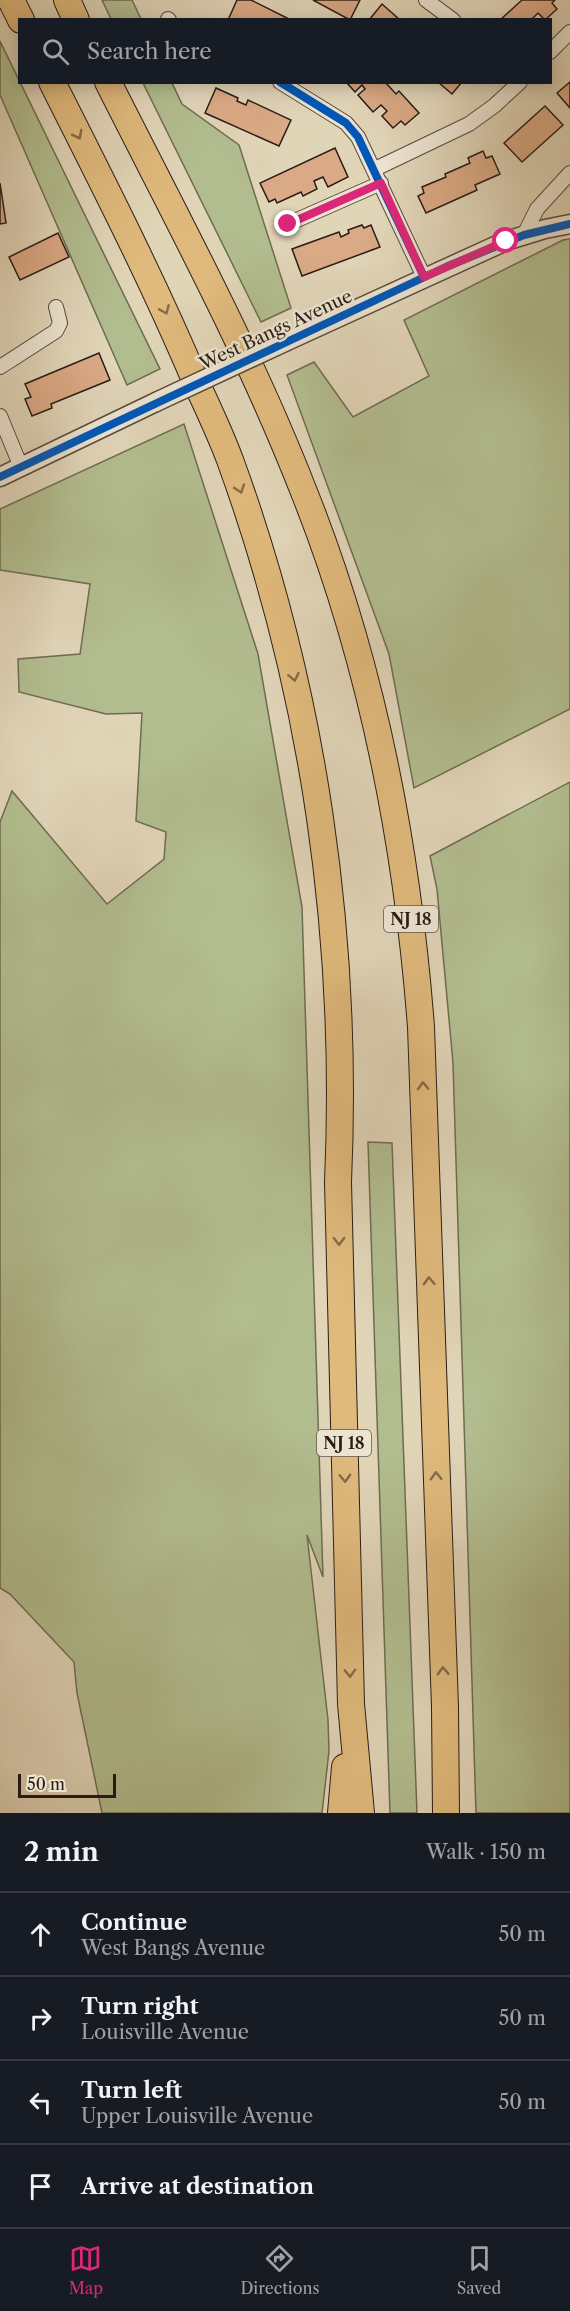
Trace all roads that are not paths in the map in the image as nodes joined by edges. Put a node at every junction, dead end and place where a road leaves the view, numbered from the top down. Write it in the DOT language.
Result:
graph roads {
  1 [pos="11,0"];
  2 [pos="66,0"];
  3 [pos="426,0"];
  4 [pos="20,18"];
  5 [pos="75,18"];
  6 [pos="450,18"];
  7 [pos="570,32"];
  8 [pos="552,50"];
  9 [pos="53,84"];
  10 [pos="109,84"];
  11 [pos="283,84"];
  12 [pos="518,84"];
  13 [pos="375,169"];
  14 [pos="570,173"];
  15 [pos="381,183"];
  16 [pos="288,224"];
  17 [pos="570,224"];
  18 [pos="524,235"];
  19 [pos="424,277"];
  20 [pos="56,307"];
  21 [pos="0,367"];
  22 [pos="0,416"];
  23 [pos="21,467"];
  24 [pos="0,477"];
  25 [pos="351,1704"];
  26 [pos="445,1707"];
  27 [pos="341,1813"];
  28 [pos="361,1813"];
  29 [pos="446,1813"];
  30 [pos="458,1813"];
  1 -- 4 [label="highway"];
  2 -- 5 [label="highway"];
  3 -- 6 [label="street"];
  7 -- 8 [label="street"];
  9 -- 25 [label="highway, NJ 18, one-way"];
  26 -- 10 [label="highway, NJ 18, one-way"];
  11 -- 13 [label="street"];
  12 -- 13 [label="street"];
  13 -- 15 [label="street"];
  14 -- 18 [label="street"];
  15 -- 16 [label="street"];
  15 -- 19 [label="street"];
  17 -- 18 [label="street, West Bangs Avenue"];
  18 -- 19 [label="street, West Bangs Avenue"];
  19 -- 23 [label="street, West Bangs Avenue, bridge"];
  20 -- 21 [label="street"];
  22 -- 23 [label="street"];
  23 -- 24 [label="street, West Bangs Avenue"];
  25 -- 27 [label="highway"];
  25 -- 28 [label="highway, NJ 18"];
  26 -- 29 [label="highway, NJ 18"];
  26 -- 30 [label="highway"];
}
